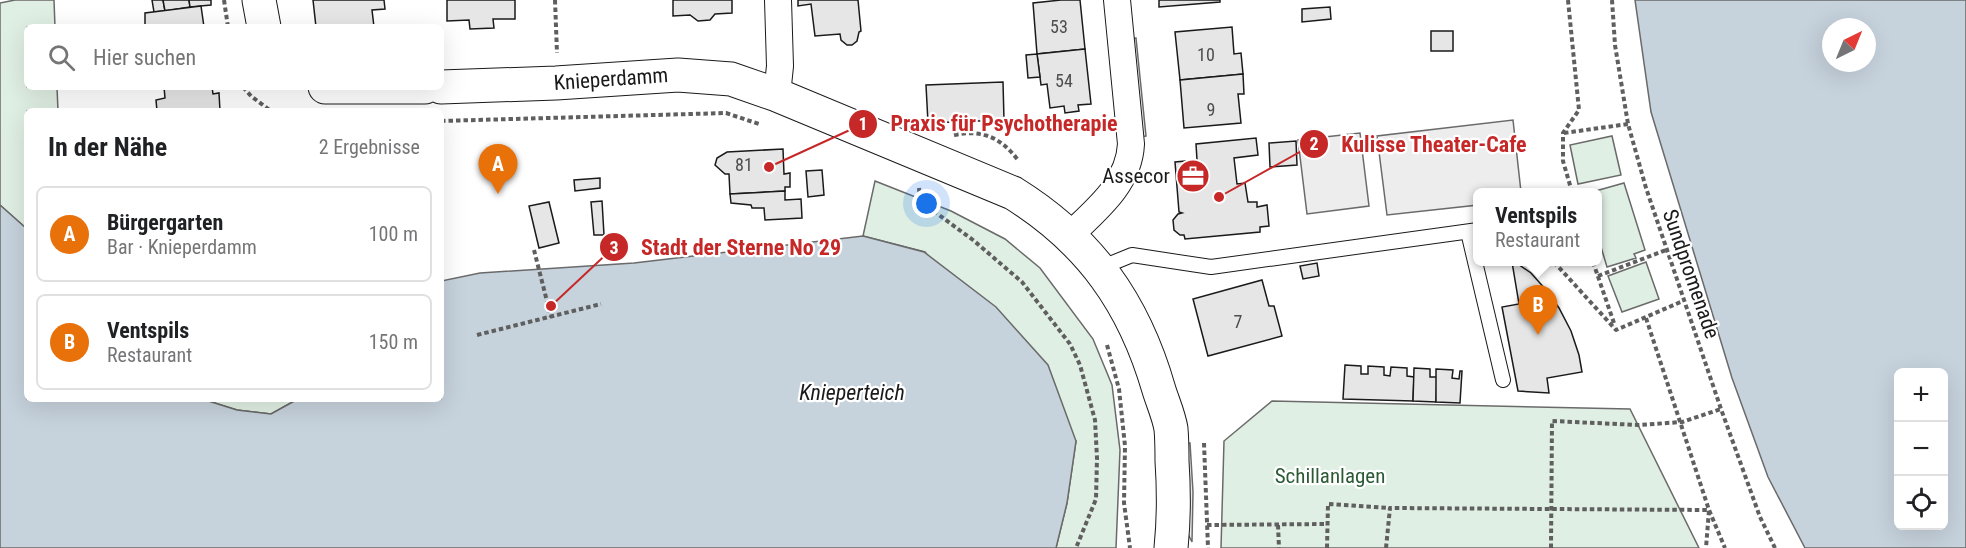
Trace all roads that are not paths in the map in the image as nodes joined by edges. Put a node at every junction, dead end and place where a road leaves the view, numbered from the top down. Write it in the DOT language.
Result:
graph roads {
  1 [pos="259,0"];
  2 [pos="778,0"];
  3 [pos="1117,0"];
  4 [pos="263,24"];
  5 [pos="444,87"];
  6 [pos="777,95"];
  7 [pos="1473,231"];
  8 [pos="1070,235"];
  9 [pos="1480,266"];
  10 [pos="1100,268"];
  11 [pos="1503,380"];
  12 [pos="1173,536"];
  1 -- 4 [label="street"];
  2 -- 6 [label="street"];
  3 -- 8 [label="street"];
  5 -- 6 [label="street, Knieperdamm"];
  6 -- 8 [label="street, Knieperdamm"];
  7 -- 10 [label="lane"];
  8 -- 10 [label="street, Knieperdamm"];
  9 -- 11 [label="lane"];
  10 -- 12 [label="street, Knieperdamm"];
}
